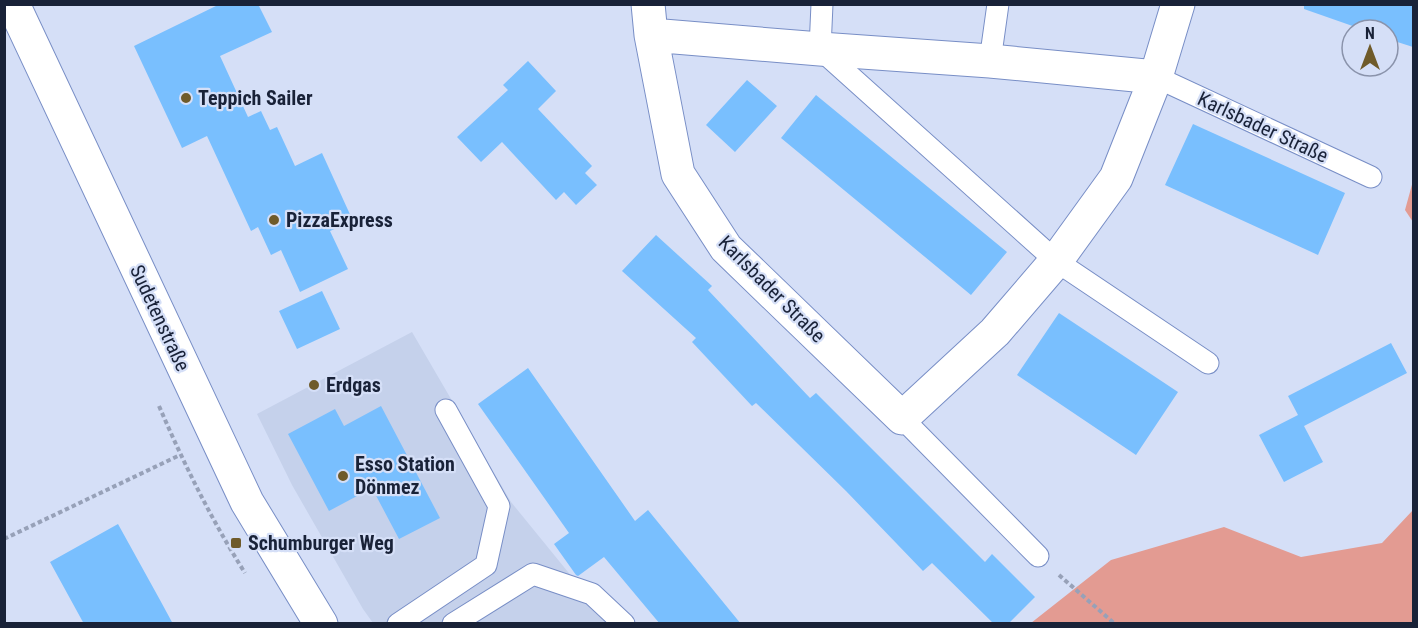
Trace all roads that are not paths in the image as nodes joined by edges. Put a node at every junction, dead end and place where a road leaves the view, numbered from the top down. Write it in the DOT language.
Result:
graph roads {
  1 [pos="13,4"];
  2 [pos="822,4"];
  3 [pos="998,4"];
  4 [pos="1178,4"];
  5 [pos="650,20"];
  6 [pos="820,50"];
  7 [pos="990,61"];
  8 [pos="1156,77"];
  9 [pos="1371,177"];
  10 [pos="1056,261"];
  11 [pos="1208,363"];
  12 [pos="446,410"];
  13 [pos="902,418"];
  14 [pos="1038,556"];
  15 [pos="321,624"];
  16 [pos="398,624"];
  17 [pos="453,624"];
  18 [pos="624,624"];
  1 -- 15 [label="street, Sudetenstraße"];
  2 -- 6 [label="lane"];
  3 -- 7 [label="lane"];
  4 -- 8 [label="street"];
  5 -- 6 [label="street, Karlsbader Straße"];
  5 -- 13 [label="street, Karlsbader Straße"];
  6 -- 7 [label="street, Karlsbader Straße"];
  6 -- 10 [label="lane"];
  7 -- 8 [label="street, Karlsbader Straße"];
  8 -- 9 [label="lane, Karlsbader Straße"];
  8 -- 10 [label="street"];
  10 -- 11 [label="lane"];
  10 -- 13 [label="street"];
  12 -- 16 [label="lane"];
  13 -- 14 [label="lane, Karlsbader Straße"];
  17 -- 18 [label="lane"];
}
